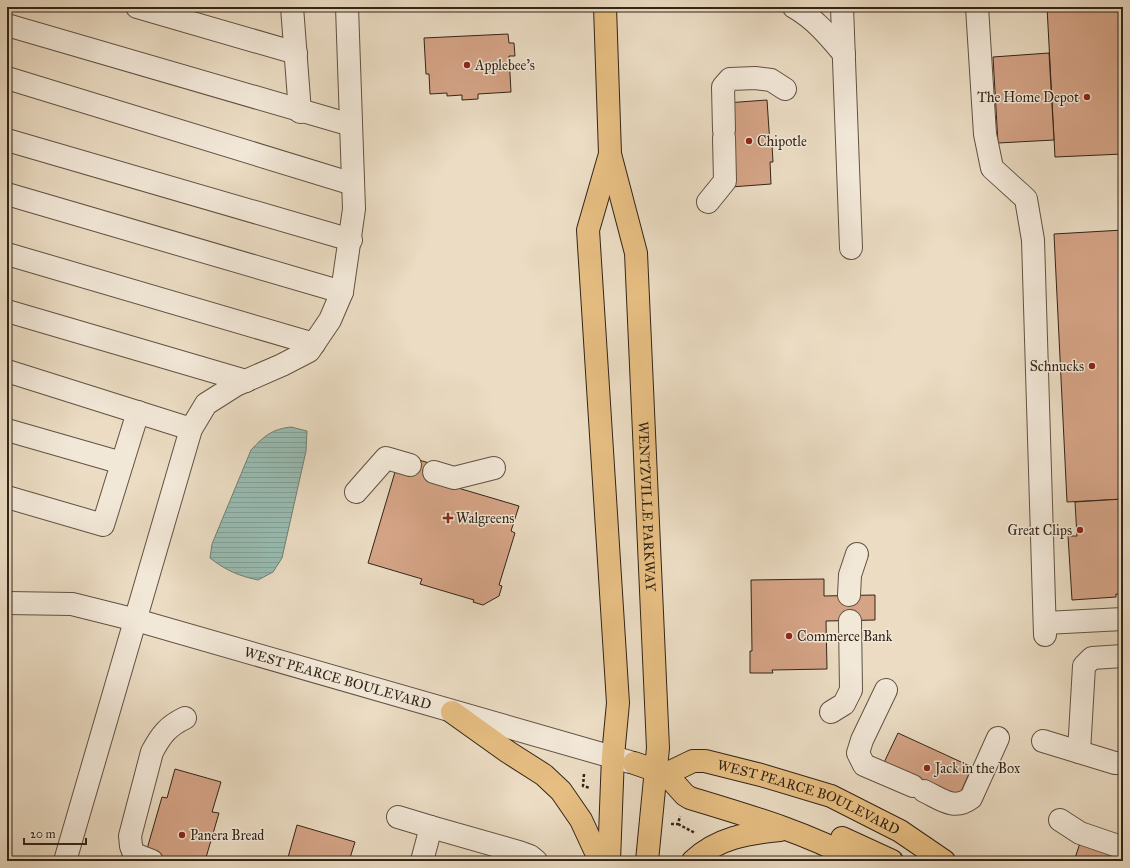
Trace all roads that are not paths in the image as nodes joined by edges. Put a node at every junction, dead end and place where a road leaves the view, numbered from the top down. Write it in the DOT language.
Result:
graph roads {
  1 [pos="12,7"];
  2 [pos="137,7"];
  3 [pos="292,7"];
  4 [pos="352,7"];
  5 [pos="605,7"];
  6 [pos="794,7"];
  7 [pos="842,7"];
  8 [pos="977,7"];
  9 [pos="7,24"];
  10 [pos="296,53"];
  11 [pos="844,54"];
  12 [pos="7,78"];
  13 [pos="785,89"];
  14 [pos="300,112"];
  15 [pos="351,125"];
  16 [pos="7,140"];
  17 [pos="610,154"];
  18 [pos="353,184"];
  19 [pos="7,194"];
  20 [pos="708,202"];
  21 [pos="351,240"];
  22 [pos="851,248"];
  23 [pos="7,254"];
  24 [pos="342,292"];
  25 [pos="7,311"];
  26 [pos="314,344"];
  27 [pos="7,371"];
  28 [pos="246,381"];
  29 [pos="138,412"];
  30 [pos="191,429"];
  31 [pos="7,430"];
  32 [pos="122,463"];
  33 [pos="410,465"];
  34 [pos="494,468"];
  35 [pos="434,472"];
  36 [pos="356,492"];
  37 [pos="7,497"];
  38 [pos="857,554"];
  39 [pos="849,595"];
  40 [pos="7,603"];
  41 [pos="1123,619"];
  42 [pos="136,620"];
  43 [pos="850,621"];
  44 [pos="1123,656"];
  45 [pos="886,690"];
  46 [pos="452,712"];
  47 [pos="831,712"];
  48 [pos="185,718"];
  49 [pos="998,738"];
  50 [pos="1043,742"];
  51 [pos="1078,752"];
  52 [pos="613,756"];
  53 [pos="634,763"];
  54 [pos="1123,763"];
  55 [pos="660,772"];
  56 [pos="398,817"];
  57 [pos="1060,820"];
  58 [pos="431,827"];
  59 [pos="791,832"];
  60 [pos="1121,847"];
  61 [pos="831,855"];
  62 [pos="65,861"];
  63 [pos="152,861"];
  64 [pos="422,861"];
  65 [pos="536,861"];
  66 [pos="600,861"];
  67 [pos="609,861"];
  68 [pos="647,861"];
  69 [pos="693,861"];
  70 [pos="858,861"];
  71 [pos="892,861"];
  72 [pos="944,861"];
  1 -- 9 [label="street"];
  2 -- 10 [label="street"];
  3 -- 10 [label="street"];
  4 -- 15 [label="street"];
  5 -- 17 [label="main road, WENTZVILLE PARKWAY"];
  6 -- 11 [label="street"];
  7 -- 11 [label="street"];
  8 -- 41 [label="street"];
  9 -- 14 [label="street"];
  10 -- 14 [label="street"];
  11 -- 22 [label="street"];
  12 -- 18 [label="street"];
  13 -- 20 [label="street"];
  14 -- 15 [label="street"];
  15 -- 18 [label="street"];
  16 -- 21 [label="street"];
  17 -- 52 [label="main road, WENTZVILLE PARKWAY"];
  17 -- 55 [label="main road, WENTZVILLE PARKWAY"];
  18 -- 21 [label="street"];
  19 -- 24 [label="street"];
  21 -- 24 [label="street"];
  23 -- 26 [label="street"];
  24 -- 26 [label="street"];
  25 -- 28 [label="street"];
  26 -- 28 [label="street"];
  27 -- 29 [label="street"];
  28 -- 30 [label="street"];
  29 -- 30 [label="street"];
  29 -- 32 [label="street"];
  30 -- 42 [label="street"];
  31 -- 32 [label="street"];
  32 -- 37 [label="street"];
  33 -- 36 [label="street"];
  34 -- 35 [label="street"];
  38 -- 39 [label="street"];
  40 -- 42 [label="street, WEST PEARCE BOULEVARD"];
  42 -- 46 [label="street, WEST PEARCE BOULEVARD"];
  42 -- 62 [label="street"];
  43 -- 47 [label="street"];
  44 -- 51 [label="street"];
  45 -- 49 [label="street"];
  46 -- 52 [label="street, WEST PEARCE BOULEVARD"];
  46 -- 66 [label="main road"];
  48 -- 63 [label="street"];
  50 -- 51 [label="street"];
  51 -- 54 [label="street"];
  52 -- 53 [label="street, WEST PEARCE BOULEVARD"];
  52 -- 67 [label="main road, WENTZVILLE PARKWAY"];
  53 -- 55 [label="main road, WEST PEARCE BOULEVARD"];
  55 -- 59 [label="main road, WEST PEARCE BOULEVARD"];
  55 -- 68 [label="main road, WENTZVILLE PARKWAY"];
  55 -- 72 [label="main road, WEST PEARCE BOULEVARD"];
  56 -- 58 [label="street"];
  57 -- 60 [label="street"];
  58 -- 64 [label="street"];
  58 -- 65 [label="street"];
  59 -- 61 [label="main road, WEST PEARCE BOULEVARD"];
  59 -- 69 [label="main road"];
  59 -- 71 [label="main road"];
  61 -- 70 [label="main road, WEST PEARCE BOULEVARD"];
}
